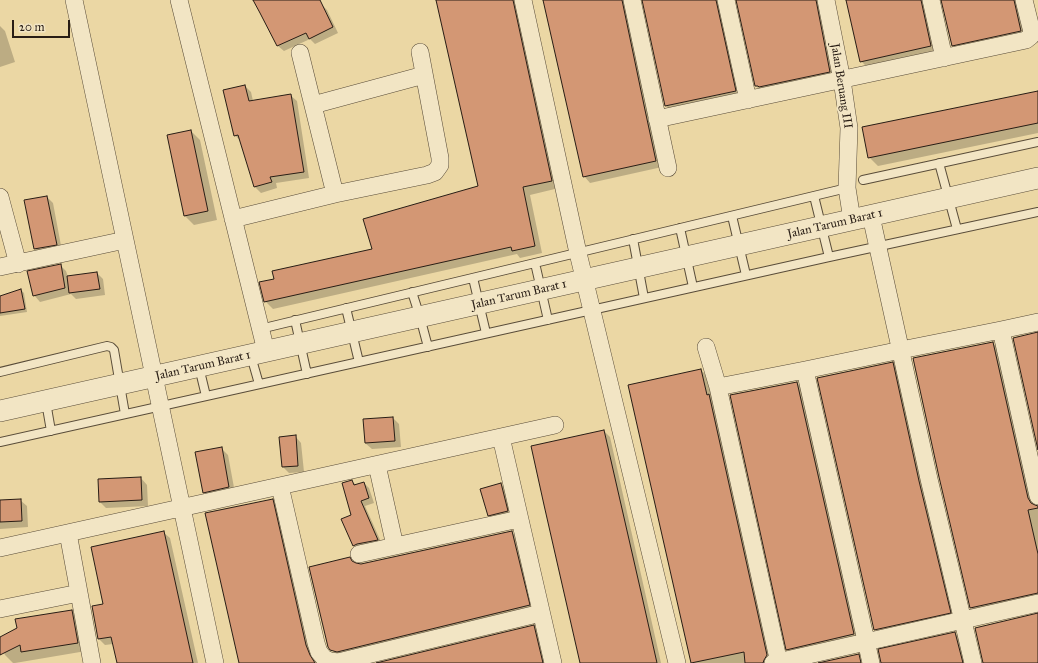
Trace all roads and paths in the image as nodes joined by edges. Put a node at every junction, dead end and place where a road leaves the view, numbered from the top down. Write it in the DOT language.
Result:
graph roads {
  1 [pos="74,0"];
  2 [pos="179,0"];
  3 [pos="523,0"];
  4 [pos="632,0"];
  5 [pos="726,0"];
  6 [pos="826,0"];
  7 [pos="931,0"];
  8 [pos="1024,0"];
  9 [pos="420,52"];
  10 [pos="300,53"];
  11 [pos="944,58"];
  12 [pos="424,75"];
  13 [pos="842,80"];
  14 [pos="748,100"];
  15 [pos="313,105"];
  16 [pos="657,119"];
  17 [pos="1038,142"];
  18 [pos="940,163"];
  19 [pos="668,168"];
  20 [pos="1038,178"];
  21 [pos="863,180"];
  22 [pos="847,188"];
  23 [pos="335,194"];
  24 [pos="814,196"];
  25 [pos="0,197"];
  26 [pos="949,198"];
  27 [pos="1038,212"];
  28 [pos="732,216"];
  29 [pos="861,218"];
  30 [pos="233,219"];
  31 [pos="822,227"];
  32 [pos="680,228"];
  33 [pos="957,229"];
  34 [pos="633,239"];
  35 [pos="125,240"];
  36 [pos="739,245"];
  37 [pos="878,246"];
  38 [pos="578,253"];
  39 [pos="829,256"];
  40 [pos="686,257"];
  41 [pos="534,263"];
  42 [pos="18,264"];
  43 [pos="0,267"];
  44 [pos="639,268"];
  45 [pos="746,275"];
  46 [pos="473,278"];
  47 [pos="584,280"];
  48 [pos="693,287"];
  49 [pos="541,290"];
  50 [pos="412,292"];
  51 [pos="644,298"];
  52 [pos="479,304"];
  53 [pos="346,308"];
  54 [pos="591,310"];
  55 [pos="420,317"];
  56 [pos="295,320"];
  57 [pos="548,320"];
  58 [pos="1038,322"];
  59 [pos="260,329"];
  60 [pos="1001,330"];
  61 [pos="352,332"];
  62 [pos="486,333"];
  63 [pos="300,344"];
  64 [pos="706,346"];
  65 [pos="428,347"];
  66 [pos="901,350"];
  67 [pos="258,353"];
  68 [pos="359,362"];
  69 [pos="199,367"];
  70 [pos="805,370"];
  71 [pos="0,372"];
  72 [pos="307,374"];
  73 [pos="154,377"];
  74 [pos="121,384"];
  75 [pos="259,384"];
  76 [pos="718,387"];
  77 [pos="206,396"];
  78 [pos="46,401"];
  79 [pos="161,406"];
  80 [pos="0,411"];
  81 [pos="125,414"];
  82 [pos="555,425"];
  83 [pos="51,430"];
  84 [pos="501,437"];
  85 [pos="0,442"];
  86 [pos="377,465"];
  87 [pos="280,486"];
  88 [pos="1038,496"];
  89 [pos="182,508"];
  90 [pos="519,519"];
  91 [pos="68,533"];
  92 [pos="395,546"];
  93 [pos="0,548"];
  94 [pos="359,554"];
  95 [pos="79,593"];
  96 [pos="1038,604"];
  97 [pos="0,609"];
  98 [pos="541,613"];
  99 [pos="962,621"];
  100 [pos="866,642"];
  101 [pos="92,663"];
  102 [pos="215,663"];
  103 [pos="553,663"];
  104 [pos="677,663"];
  105 [pos="777,663"];
  106 [pos="871,663"];
  107 [pos="973,663"];
  1 -- 35 [label="street"];
  2 -- 30 [label="street"];
  3 -- 38 [label="street"];
  4 -- 16 [label="street"];
  5 -- 14 [label="street"];
  6 -- 13 [label="street, Jalan Beruang III"];
  7 -- 11 [label="street"];
  8 -- 11 [label="street"];
  9 -- 12 [label="street"];
  10 -- 15 [label="street"];
  11 -- 13 [label="street"];
  12 -- 15 [label="street"];
  12 -- 23 [label="street"];
  13 -- 14 [label="street"];
  13 -- 22 [label="street, Jalan Beruang III"];
  14 -- 16 [label="street"];
  15 -- 23 [label="street"];
  16 -- 19 [label="street"];
  17 -- 18 [label="lane"];
  18 -- 21 [label="lane"];
  18 -- 26 [label="lane"];
  20 -- 26 [label="street, Jalan Tarum Barat 1"];
  22 -- 24 [label="lane"];
  22 -- 29 [label="street, Jalan Beruang III"];
  23 -- 30 [label="street"];
  24 -- 28 [label="lane"];
  24 -- 31 [label="lane"];
  25 -- 42 [label="street"];
  26 -- 29 [label="street, Jalan Tarum Barat 1"];
  26 -- 33 [label="lane"];
  27 -- 33 [label="lane"];
  28 -- 32 [label="lane"];
  28 -- 36 [label="lane"];
  29 -- 31 [label="street, Jalan Tarum Barat 1"];
  29 -- 37 [label="street, Jalan Beruang III"];
  30 -- 59 [label="street"];
  31 -- 36 [label="street, Jalan Tarum Barat 1"];
  31 -- 39 [label="lane"];
  32 -- 34 [label="lane"];
  32 -- 40 [label="lane"];
  33 -- 37 [label="lane"];
  34 -- 38 [label="lane"];
  34 -- 44 [label="lane"];
  35 -- 42 [label="street"];
  35 -- 73 [label="street"];
  36 -- 40 [label="street, Jalan Tarum Barat 1"];
  36 -- 45 [label="lane"];
  37 -- 39 [label="lane"];
  37 -- 66 [label="street, Jalan Beruang III"];
  38 -- 41 [label="lane"];
  38 -- 47 [label="street"];
  39 -- 45 [label="lane"];
  40 -- 44 [label="street, Jalan Tarum Barat 1"];
  40 -- 48 [label="lane"];
  41 -- 46 [label="lane"];
  41 -- 49 [label="lane"];
  42 -- 43 [label="street"];
  44 -- 47 [label="street, Jalan Tarum Barat 1"];
  44 -- 51 [label="lane"];
  45 -- 48 [label="lane"];
  46 -- 50 [label="lane"];
  46 -- 52 [label="lane"];
  47 -- 49 [label="street, Jalan Tarum Barat 1"];
  47 -- 54 [label="street"];
  48 -- 51 [label="lane"];
  49 -- 52 [label="street, Jalan Tarum Barat 1"];
  49 -- 57 [label="lane"];
  50 -- 53 [label="lane"];
  50 -- 55 [label="lane"];
  51 -- 54 [label="lane"];
  52 -- 55 [label="street, Jalan Tarum Barat 1"];
  52 -- 62 [label="lane"];
  53 -- 56 [label="lane"];
  53 -- 61 [label="lane"];
  54 -- 57 [label="lane"];
  54 -- 104 [label="street"];
  55 -- 61 [label="street, Jalan Tarum Barat 1"];
  55 -- 65 [label="lane"];
  56 -- 59 [label="lane"];
  56 -- 63 [label="lane"];
  57 -- 62 [label="lane"];
  58 -- 60 [label="street"];
  59 -- 67 [label="street"];
  60 -- 66 [label="street"];
  60 -- 88 [label="street"];
  61 -- 63 [label="street, Jalan Tarum Barat 1"];
  61 -- 68 [label="lane"];
  62 -- 65 [label="lane"];
  63 -- 67 [label="street, Jalan Tarum Barat 1"];
  63 -- 72 [label="lane"];
  64 -- 76 [label="street"];
  65 -- 68 [label="lane"];
  66 -- 70 [label="street"];
  66 -- 99 [label="street, Jalan Beruang III"];
  67 -- 69 [label="street, Jalan Tarum Barat 1"];
  67 -- 75 [label="lane"];
  68 -- 72 [label="lane"];
  69 -- 73 [label="street, Jalan Tarum Barat 1"];
  69 -- 77 [label="lane"];
  70 -- 76 [label="street"];
  70 -- 100 [label="street"];
  71 -- 74 [label="lane"];
  72 -- 75 [label="lane"];
  73 -- 74 [label="street, Jalan Tarum Barat 1"];
  73 -- 79 [label="street"];
  74 -- 78 [label="street, Jalan Tarum Barat 1"];
  74 -- 81 [label="lane"];
  75 -- 77 [label="lane"];
  76 -- 105 [label="street"];
  77 -- 79 [label="lane"];
  78 -- 80 [label="street, Jalan Tarum Barat 1"];
  78 -- 83 [label="lane"];
  79 -- 81 [label="lane"];
  79 -- 89 [label="street"];
  81 -- 83 [label="lane"];
  82 -- 84 [label="street"];
  83 -- 85 [label="lane"];
  84 -- 86 [label="street"];
  84 -- 90 [label="street"];
  86 -- 87 [label="street"];
  86 -- 92 [label="street"];
  87 -- 89 [label="street"];
  87 -- 98 [label="street"];
  89 -- 91 [label="street"];
  89 -- 102 [label="street"];
  90 -- 92 [label="street"];
  90 -- 98 [label="street"];
  91 -- 93 [label="street"];
  91 -- 95 [label="street"];
  92 -- 94 [label="street"];
  95 -- 97 [label="street"];
  95 -- 101 [label="street"];
  96 -- 99 [label="street"];
  98 -- 103 [label="street"];
  99 -- 100 [label="street"];
  99 -- 107 [label="street, Jalan Beruang III"];
  100 -- 105 [label="street"];
  100 -- 106 [label="street"];
}
